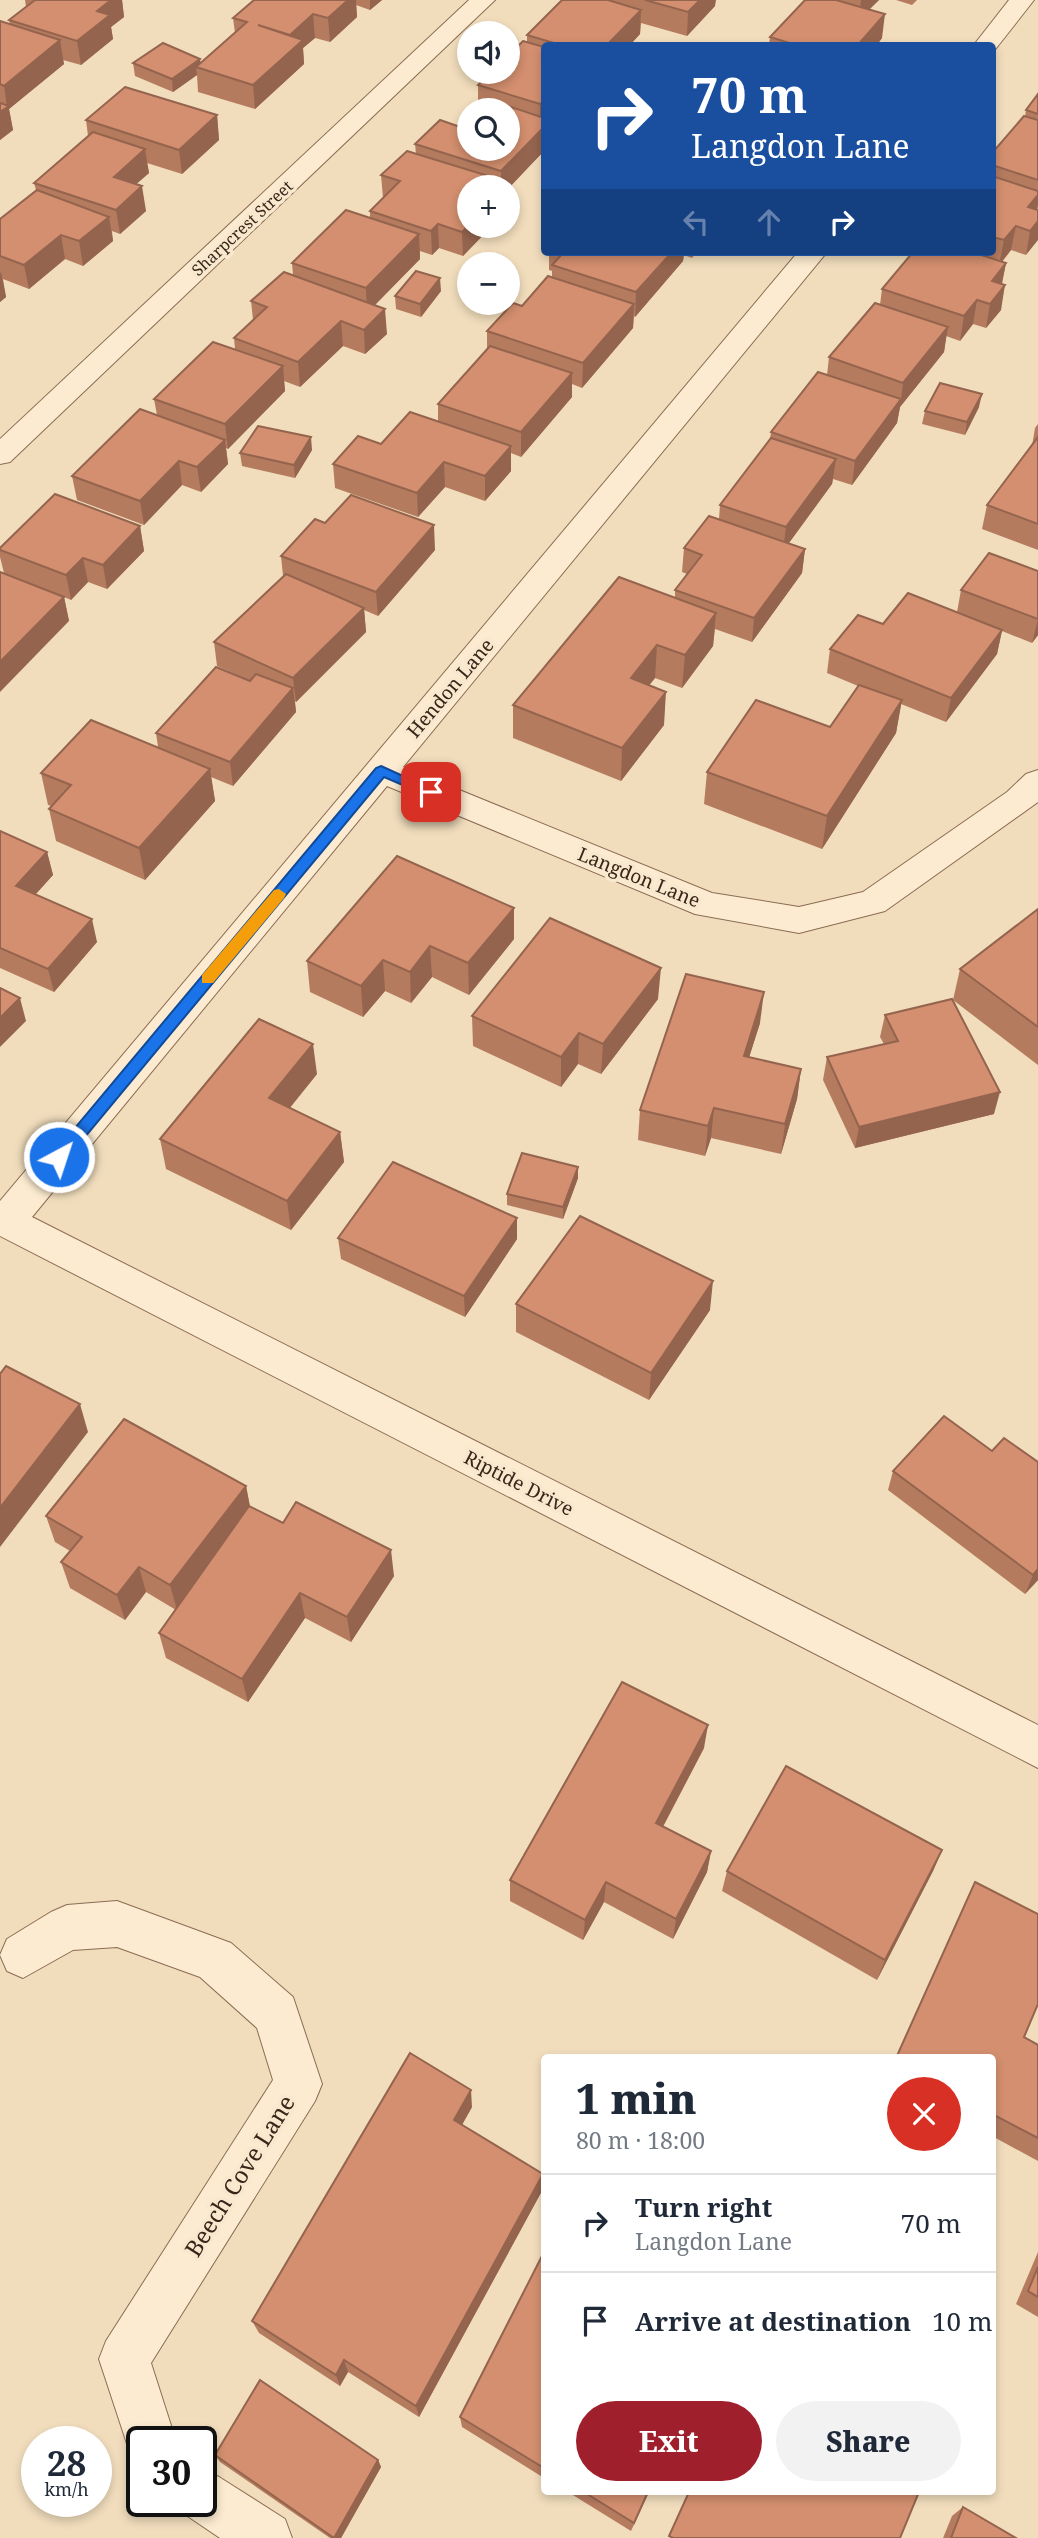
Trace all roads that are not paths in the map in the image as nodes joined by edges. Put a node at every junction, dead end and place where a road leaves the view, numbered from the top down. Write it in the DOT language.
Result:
graph roads {
  1 [pos="483,0"];
  2 [pos="1022,0"];
  3 [pos="988,42"];
  4 [pos="810,256"];
  5 [pos="0,455"];
  6 [pos="381,771"];
  7 [pos="1038,782"];
  8 [pos="3,1220"];
  9 [pos="1038,1747"];
  10 [pos="23,1955"];
  11 [pos="145,2426"];
  12 [pos="217,2506"];
  13 [pos="265,2538"];
  1 -- 5 [label="street, Sharpcrest Street"];
  2 -- 3 [label="street"];
  4 -- 6 [label="street, Hendon Lane"];
  6 -- 7 [label="street, Langdon Lane"];
  6 -- 8 [label="street, Hendon Lane"];
  8 -- 9 [label="street, Riptide Drive"];
  10 -- 11 [label="street, Beech Cove Lane"];
  12 -- 13 [label="street"];
}
